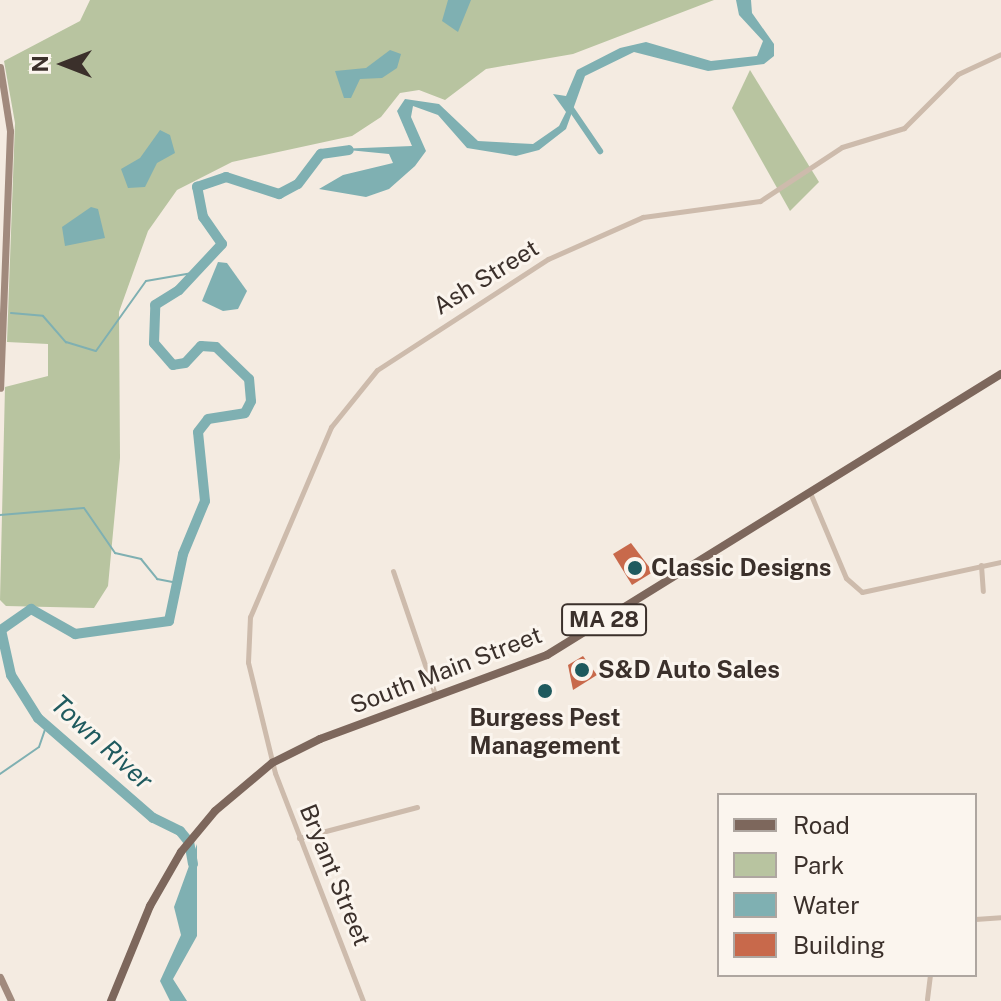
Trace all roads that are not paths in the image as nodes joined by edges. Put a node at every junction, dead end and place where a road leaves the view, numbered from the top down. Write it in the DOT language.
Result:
graph roads {
  1 [pos="1001,54"];
  2 [pos="0,67"];
  3 [pos="1001,374"];
  4 [pos="0,388"];
  5 [pos="811,495"];
  6 [pos="1001,562"];
  7 [pos="981,565"];
  8 [pos="393,571"];
  9 [pos="983,591"];
  10 [pos="436,698"];
  11 [pos="272,763"];
  12 [pos="417,807"];
  13 [pos="299,838"];
  14 [pos="1001,917"];
  15 [pos="977,919"];
  16 [pos="0,977"];
  17 [pos="930,977"];
  18 [pos="927,999"];
  19 [pos="11,1001"];
  20 [pos="111,1001"];
  21 [pos="363,1001"];
  1 -- 11 [label="street, Ash Street"];
  2 -- 4 [label="main road"];
  3 -- 5 [label="main road, South Main Street / MA 28"];
  5 -- 7 [label="street"];
  5 -- 10 [label="main road, South Main Street / MA 28"];
  6 -- 7 [label="street"];
  7 -- 9 [label="street"];
  8 -- 10 [label="street"];
  10 -- 11 [label="main road, South Main Street / MA 28"];
  11 -- 13 [label="street, Bryant Street"];
  11 -- 20 [label="main road, South Main Street / MA 28"];
  12 -- 13 [label="street"];
  13 -- 21 [label="street, Bryant Street"];
  14 -- 15 [label="street"];
  16 -- 19 [label="main road"];
  17 -- 18 [label="street"];
}
